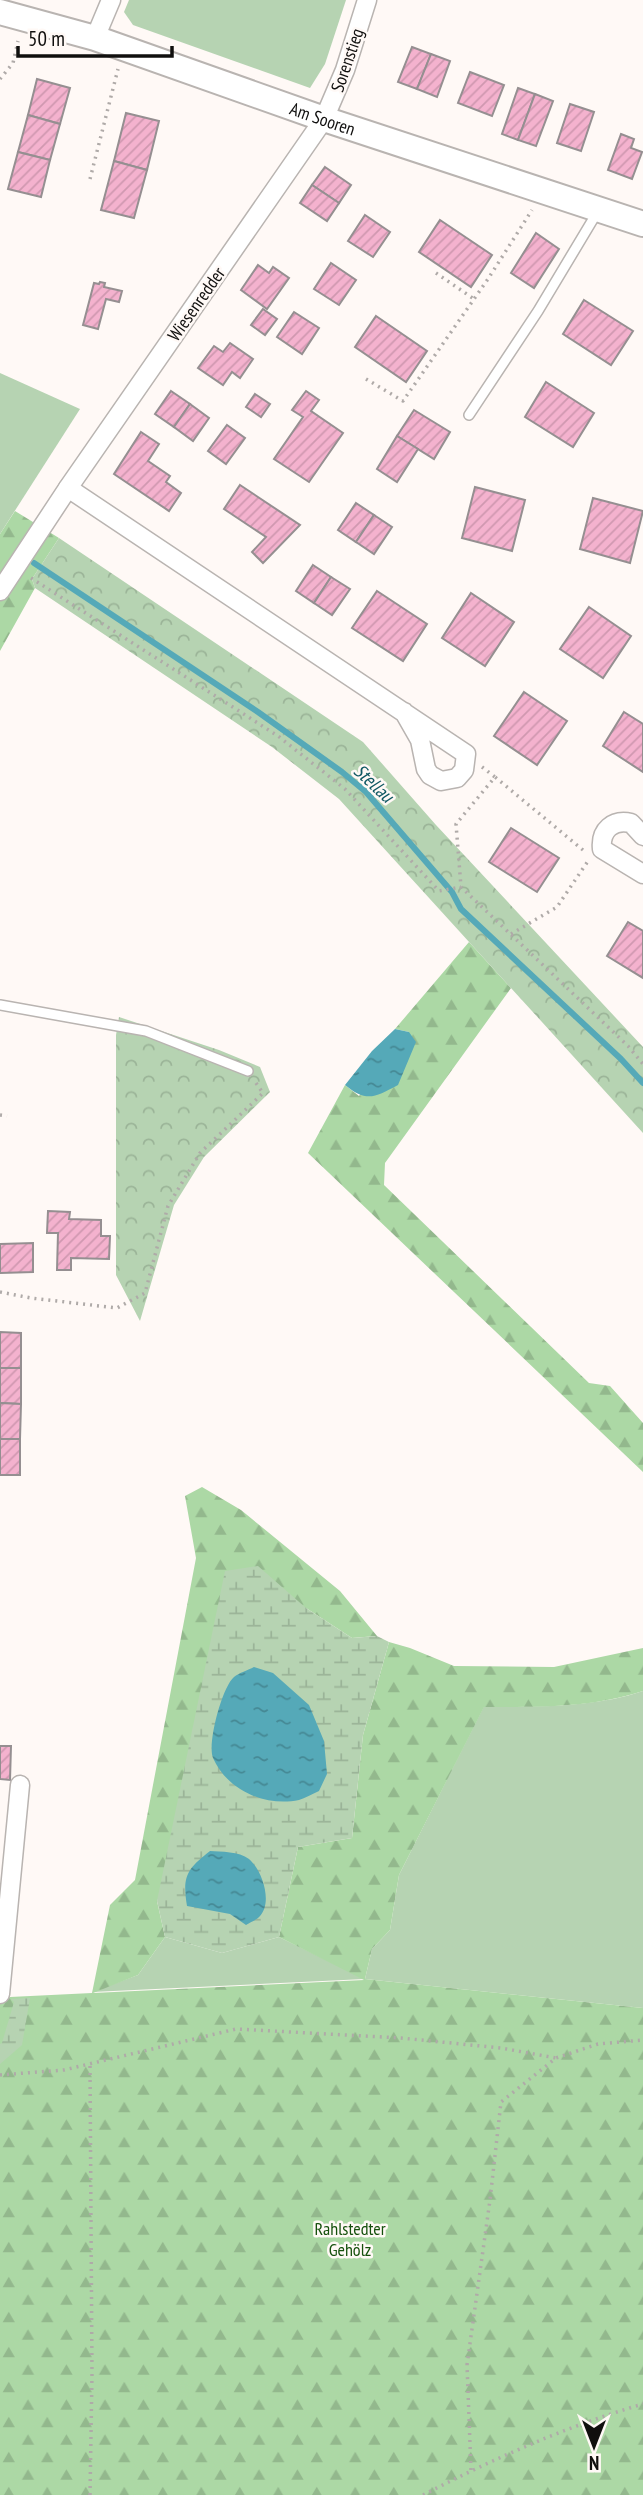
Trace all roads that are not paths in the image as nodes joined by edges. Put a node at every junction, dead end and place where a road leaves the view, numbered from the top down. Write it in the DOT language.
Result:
graph roads {
  1 [pos="111,0"];
  2 [pos="367,0"];
  3 [pos="11,15"];
  4 [pos="95,38"];
  5 [pos="324,119"];
  6 [pos="599,209"];
  7 [pos="643,224"];
  8 [pos="469,415"];
  9 [pos="68,488"];
  10 [pos="0,591"];
  11 [pos="404,712"];
  12 [pos="643,836"];
  13 [pos="643,874"];
  14 [pos="0,1005"];
  15 [pos="248,1071"];
  16 [pos="20,1785"];
  17 [pos="0,1994"];
  1 -- 4 [label="street"];
  2 -- 5 [label="street, Sorenstieg"];
  3 -- 4 [label="street, Am Sooren"];
  4 -- 5 [label="street, Am Sooren"];
  5 -- 6 [label="street, Am Sooren"];
  5 -- 9 [label="street, Wiesenredder"];
  6 -- 7 [label="street, Am Sooren"];
  6 -- 8 [label="lane"];
  9 -- 10 [label="street, Wiesenredder"];
  9 -- 11 [label="street"];
  12 -- 13 [label="street"];
  14 -- 15 [label="lane"];
  16 -- 17 [label="street"];
}
